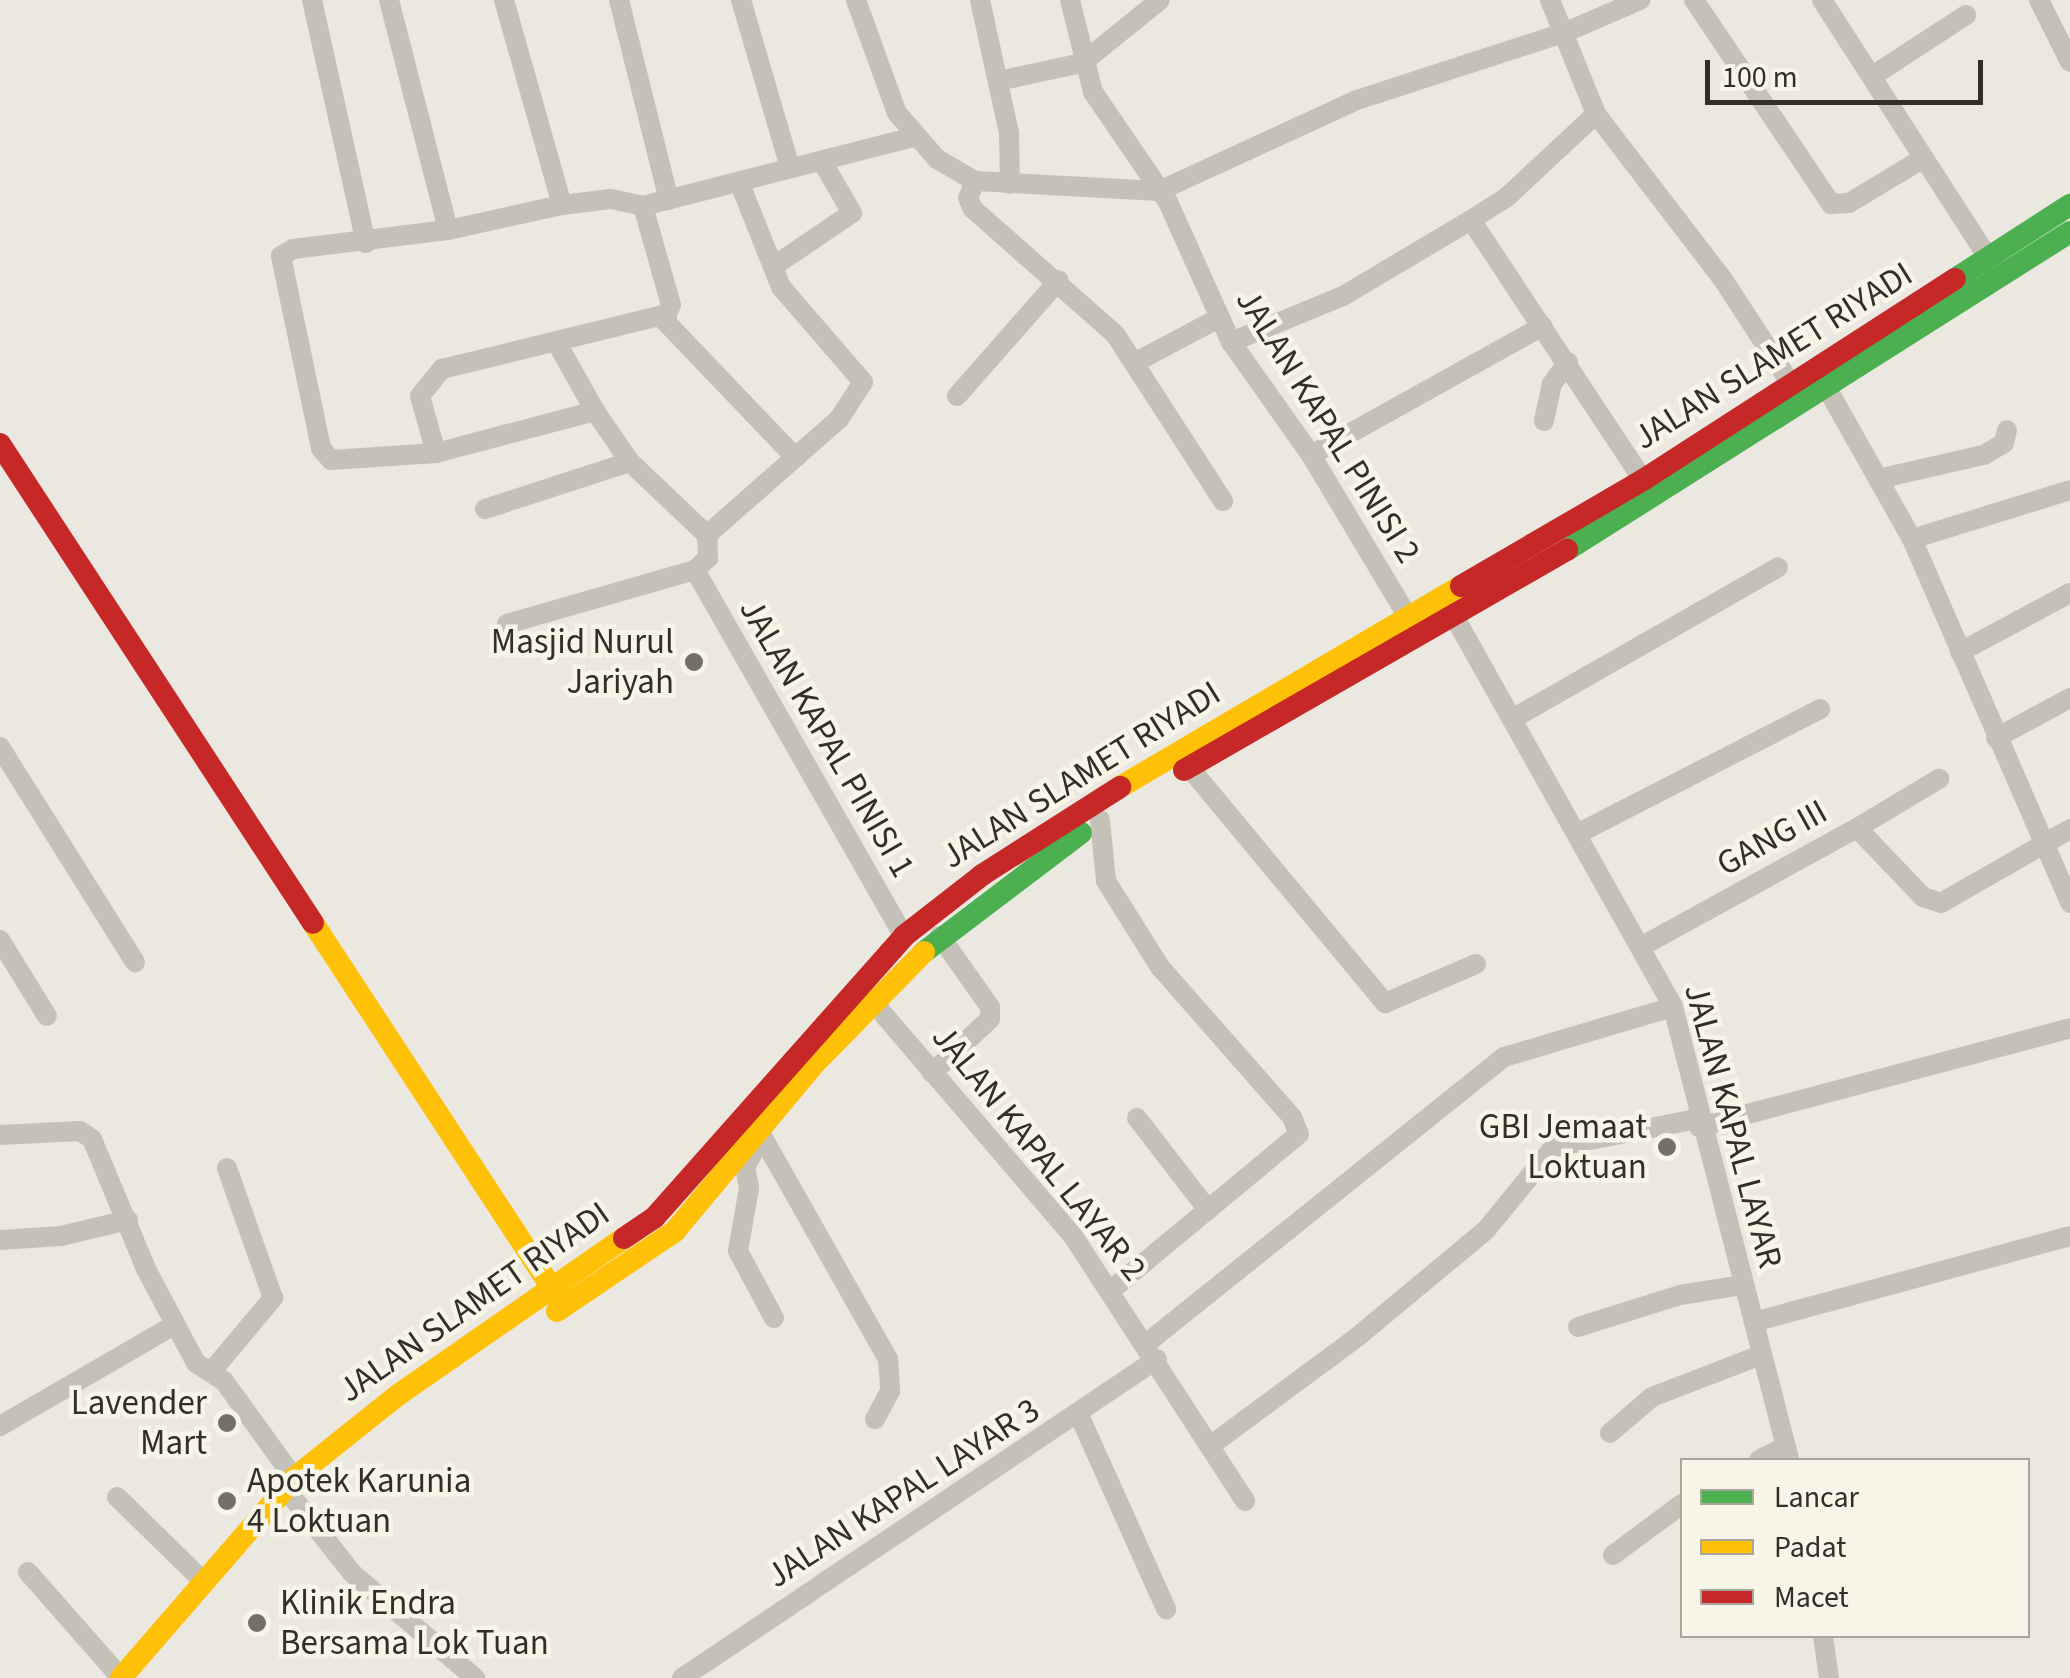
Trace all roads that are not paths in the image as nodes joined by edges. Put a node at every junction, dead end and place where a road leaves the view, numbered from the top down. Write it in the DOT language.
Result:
graph roads {
  1 [pos="312,0"];
  2 [pos="388,0"];
  3 [pos="504,0"];
  4 [pos="618,0"];
  5 [pos="740,0"];
  6 [pos="856,0"];
  7 [pos="980,0"];
  8 [pos="1070,0"];
  9 [pos="1160,0"];
  10 [pos="1550,0"];
  11 [pos="1640,0"];
  12 [pos="1694,0"];
  13 [pos="1822,0"];
  14 [pos="2039,0"];
  15 [pos="1966,15"];
  16 [pos="1566,32"];
  17 [pos="1082,62"];
  18 [pos="2070,62"];
  19 [pos="1874,75"];
  20 [pos="998,81"];
  21 [pos="1596,114"];
  22 [pos="914,137"];
  23 [pos="1924,158"];
  24 [pos="823,163"];
  25 [pos="790,168"];
  26 [pos="975,180"];
  27 [pos="740,184"];
  28 [pos="1010,184"];
  29 [pos="1159,191"];
  30 [pos="669,200"];
  31 [pos="562,205"];
  32 [pos="2070,205"];
  33 [pos="642,206"];
  34 [pos="1471,220"];
  35 [pos="448,230"];
  36 [pos="2070,232"];
  37 [pos="366,243"];
  38 [pos="774,266"];
  39 [pos="1996,268"];
  40 [pos="1059,280"];
  41 [pos="1219,318"];
  42 [pos="663,319"];
  43 [pos="1543,326"];
  44 [pos="557,342"];
  45 [pos="1230,342"];
  46 [pos="1568,362"];
  47 [pos="1134,363"];
  48 [pos="1789,381"];
  49 [pos="1828,390"];
  50 [pos="957,396"];
  51 [pos="594,412"];
  52 [pos="1544,421"];
  53 [pos="2007,430"];
  54 [pos="0,444"];
  55 [pos="436,453"];
  56 [pos="1310,455"];
  57 [pos="796,458"];
  58 [pos="630,462"];
  59 [pos="1643,480"];
  60 [pos="1878,480"];
  61 [pos="2070,490"];
  62 [pos="1223,501"];
  63 [pos="485,509"];
  64 [pos="707,535"];
  65 [pos="1912,539"];
  66 [pos="1778,566"];
  67 [pos="695,570"];
  68 [pos="2070,593"];
  69 [pos="1454,618"];
  70 [pos="508,624"];
  71 [pos="1416,629"];
  72 [pos="1960,652"];
  73 [pos="2070,698"];
  74 [pos="1820,708"];
  75 [pos="1512,719"];
  76 [pos="1996,738"];
  77 [pos="0,747"];
  78 [pos="1189,767"];
  79 [pos="1939,779"];
  80 [pos="1100,820"];
  81 [pos="1856,828"];
  82 [pos="2070,829"];
  83 [pos="1579,833"];
  84 [pos="2044,846"];
  85 [pos="989,884"];
  86 [pos="2070,903"];
  87 [pos="904,936"];
  88 [pos="940,936"];
  89 [pos="0,940"];
  90 [pos="1644,945"];
  91 [pos="135,962"];
  92 [pos="1476,964"];
  93 [pos="873,1002"];
  94 [pos="1673,1006"];
  95 [pos="47,1016"];
  96 [pos="2070,1028"];
  97 [pos="932,1072"];
  98 [pos="1137,1118"];
  99 [pos="1698,1123"];
  100 [pos="760,1135"];
  101 [pos="0,1136"];
  102 [pos="227,1168"];
  103 [pos="1208,1210"];
  104 [pos="128,1220"];
  105 [pos="2070,1236"];
  106 [pos="0,1240"];
  107 [pos="1743,1286"];
  108 [pos="1112,1288"];
  109 [pos="552,1290"];
  110 [pos="774,1318"];
  111 [pos="1754,1322"];
  112 [pos="174,1325"];
  113 [pos="1578,1328"];
  114 [pos="1152,1351"];
  115 [pos="1762,1354"];
  116 [pos="210,1372"];
  117 [pos="1080,1415"];
  118 [pos="876,1419"];
  119 [pos="0,1426"];
  120 [pos="1610,1433"];
  121 [pos="1210,1446"];
  122 [pos="1787,1453"];
  123 [pos="294,1488"];
  124 [pos="117,1497"];
  125 [pos="1245,1501"];
  126 [pos="1680,1505"];
  127 [pos="1613,1554"];
  128 [pos="28,1572"];
  129 [pos="203,1582"];
  130 [pos="1166,1609"];
  131 [pos="1823,1638"];
  132 [pos="121,1678"];
  133 [pos="141,1678"];
  134 [pos="475,1678"];
  135 [pos="682,1678"];
  136 [pos="1829,1678"];
  1 -- 37 [label="street"];
  2 -- 35 [label="street"];
  3 -- 31 [label="street"];
  4 -- 30 [label="street"];
  5 -- 25 [label="street"];
  6 -- 22 [label="street"];
  7 -- 20 [label="street"];
  8 -- 17 [label="street, JALAN KAPAL PINISI 2"];
  9 -- 17 [label="street"];
  10 -- 16 [label="street"];
  11 -- 16 [label="street"];
  12 -- 23 [label="street"];
  13 -- 19 [label="street"];
  14 -- 18 [label="street"];
  15 -- 19 [label="street"];
  16 -- 21 [label="street"];
  16 -- 29 [label="street"];
  17 -- 20 [label="street"];
  17 -- 29 [label="street, JALAN KAPAL PINISI 2"];
  19 -- 23 [label="street"];
  20 -- 28 [label="street"];
  21 -- 34 [label="street"];
  21 -- 48 [label="street"];
  22 -- 24 [label="street"];
  22 -- 26 [label="street"];
  23 -- 39 [label="street"];
  24 -- 25 [label="street"];
  24 -- 38 [label="street"];
  25 -- 27 [label="street"];
  26 -- 28 [label="street"];
  26 -- 40 [label="street"];
  27 -- 30 [label="street"];
  27 -- 38 [label="street"];
  28 -- 29 [label="street"];
  29 -- 41 [label="street, JALAN KAPAL PINISI 2"];
  30 -- 33 [label="street"];
  31 -- 33 [label="street"];
  31 -- 35 [label="street"];
  32 -- 39 [label="street, JALAN SLAMET RIYADI"];
  33 -- 42 [label="street"];
  34 -- 43 [label="street"];
  34 -- 45 [label="street"];
  35 -- 37 [label="street"];
  36 -- 39 [label="street, JALAN SLAMET RIYADI"];
  37 -- 55 [label="street"];
  38 -- 57 [label="street"];
  39 -- 48 [label="street, JALAN SLAMET RIYADI"];
  39 -- 49 [label="street, JALAN SLAMET RIYADI"];
  40 -- 47 [label="street"];
  40 -- 50 [label="street"];
  41 -- 45 [label="street, JALAN KAPAL PINISI 2"];
  41 -- 47 [label="street"];
  42 -- 44 [label="street"];
  42 -- 57 [label="street"];
  43 -- 46 [label="street"];
  43 -- 56 [label="street"];
  44 -- 51 [label="street"];
  44 -- 55 [label="street"];
  45 -- 56 [label="street, JALAN KAPAL PINISI 2"];
  46 -- 52 [label="street"];
  46 -- 59 [label="street"];
  47 -- 62 [label="street"];
  48 -- 59 [label="street, JALAN SLAMET RIYADI"];
  49 -- 60 [label="street"];
  49 -- 69 [label="street, JALAN SLAMET RIYADI"];
  51 -- 55 [label="street"];
  51 -- 58 [label="street"];
  53 -- 60 [label="street"];
  54 -- 109 [label="street"];
  56 -- 71 [label="street, JALAN KAPAL PINISI 2"];
  57 -- 64 [label="street"];
  58 -- 63 [label="street"];
  58 -- 64 [label="street"];
  59 -- 71 [label="street, JALAN SLAMET RIYADI"];
  60 -- 65 [label="street"];
  61 -- 65 [label="street"];
  64 -- 67 [label="street"];
  65 -- 72 [label="street"];
  66 -- 75 [label="street"];
  67 -- 70 [label="street"];
  67 -- 87 [label="street, JALAN KAPAL PINISI 1"];
  68 -- 72 [label="street"];
  69 -- 71 [label="street, JALAN SLAMET RIYADI"];
  69 -- 75 [label="street, JALAN KAPAL LAYAR"];
  71 -- 78 [label="street, JALAN SLAMET RIYADI"];
  71 -- 85 [label="street, JALAN SLAMET RIYADI"];
  72 -- 76 [label="street"];
  73 -- 76 [label="street"];
  74 -- 83 [label="street"];
  75 -- 83 [label="street, JALAN KAPAL LAYAR"];
  76 -- 84 [label="street"];
  77 -- 91 [label="street"];
  78 -- 80 [label="street, JALAN SLAMET RIYADI"];
  78 -- 92 [label="street"];
  79 -- 81 [label="street"];
  80 -- 85 [label="street, JALAN SLAMET RIYADI"];
  80 -- 103 [label="street"];
  81 -- 84 [label="street, GANG III"];
  81 -- 90 [label="street, GANG III"];
  82 -- 84 [label="street, GANG III"];
  83 -- 90 [label="street, JALAN KAPAL LAYAR"];
  84 -- 86 [label="street"];
  85 -- 87 [label="street, JALAN SLAMET RIYADI"];
  85 -- 88 [label="street, JALAN SLAMET RIYADI"];
  87 -- 109 [label="street, JALAN SLAMET RIYADI"];
  88 -- 93 [label="street, JALAN SLAMET RIYADI"];
  88 -- 97 [label="street"];
  89 -- 95 [label="street"];
  90 -- 94 [label="street, JALAN KAPAL LAYAR"];
  93 -- 97 [label="street, JALAN KAPAL LAYAR 2"];
  93 -- 100 [label="street, JALAN SLAMET RIYADI"];
  94 -- 99 [label="street, JALAN KAPAL LAYAR"];
  94 -- 114 [label="street, JALAN KAPAL LAYAR 3"];
  96 -- 99 [label="street"];
  97 -- 108 [label="street, JALAN KAPAL LAYAR 2"];
  98 -- 103 [label="street"];
  99 -- 107 [label="street, JALAN KAPAL LAYAR"];
  99 -- 121 [label="street"];
  100 -- 110 [label="street"];
  100 -- 118 [label="street"];
  100 -- 123 [label="street, JALAN SLAMET RIYADI"];
  101 -- 104 [label="street"];
  102 -- 116 [label="street"];
  103 -- 108 [label="street"];
  104 -- 106 [label="street"];
  104 -- 112 [label="street"];
  105 -- 111 [label="street"];
  107 -- 111 [label="street, JALAN KAPAL LAYAR"];
  107 -- 113 [label="street"];
  108 -- 114 [label="street, JALAN KAPAL LAYAR 2"];
  109 -- 123 [label="street, JALAN SLAMET RIYADI"];
  111 -- 115 [label="street, JALAN KAPAL LAYAR"];
  112 -- 116 [label="street"];
  112 -- 119 [label="street"];
  114 -- 117 [label="street, JALAN KAPAL LAYAR 3"];
  114 -- 121 [label="street, JALAN KAPAL LAYAR 2"];
  115 -- 120 [label="street"];
  115 -- 122 [label="street, JALAN KAPAL LAYAR"];
  116 -- 123 [label="street"];
  117 -- 130 [label="street"];
  117 -- 135 [label="street, JALAN KAPAL LAYAR 3"];
  121 -- 125 [label="street, JALAN KAPAL LAYAR 2"];
  123 -- 129 [label="street, JALAN SLAMET RIYADI"];
  123 -- 133 [label="street, JALAN SLAMET RIYADI"];
  123 -- 134 [label="street"];
  124 -- 129 [label="street"];
  126 -- 127 [label="street"];
  128 -- 132 [label="street"];
  129 -- 132 [label="street, JALAN SLAMET RIYADI"];
  131 -- 136 [label="street"];
}
